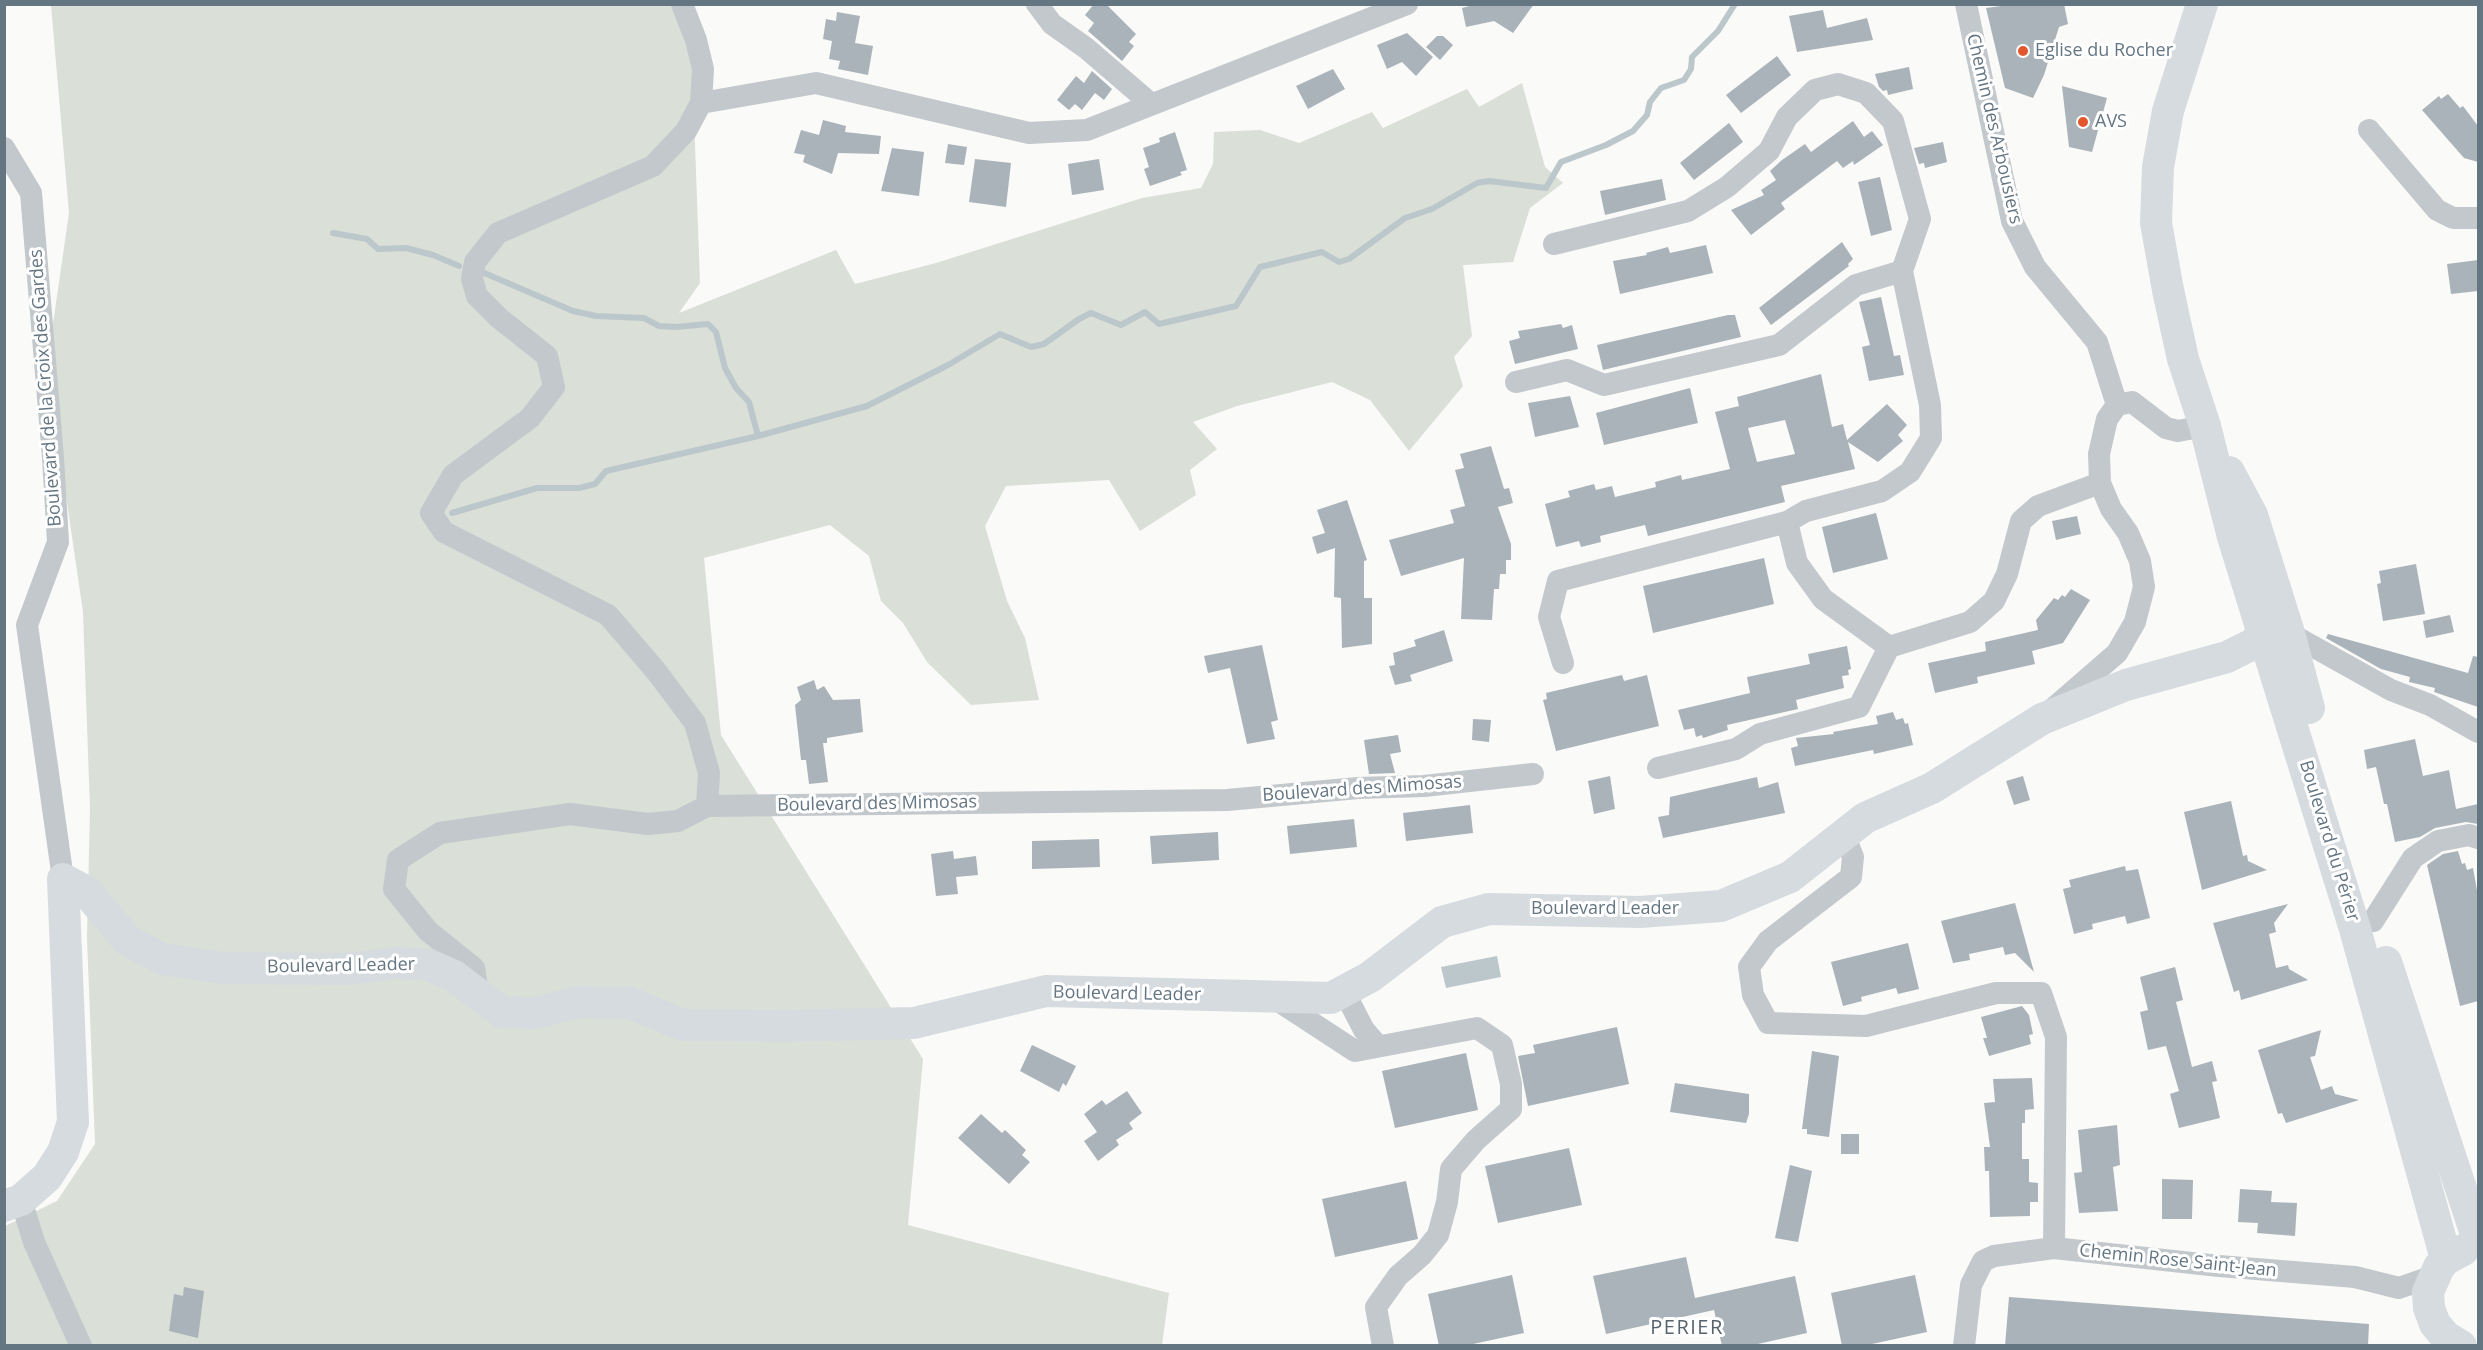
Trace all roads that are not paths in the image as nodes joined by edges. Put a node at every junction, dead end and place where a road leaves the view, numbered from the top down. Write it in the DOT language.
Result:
graph roads {
  1 [pos="682,4"];
  2 [pos="1037,4"];
  3 [pos="1407,4"];
  4 [pos="1966,4"];
  5 [pos="2202,4"];
  6 [pos="701,103"];
  7 [pos="1150,103"];
  8 [pos="2369,130"];
  9 [pos="4,148"];
  10 [pos="2478,218"];
  11 [pos="1554,244"];
  12 [pos="1902,271"];
  13 [pos="1516,382"];
  14 [pos="2117,405"];
  15 [pos="2205,426"];
  16 [pos="2100,483"];
  17 [pos="1787,522"];
  18 [pos="2276,631"];
  19 [pos="1889,647"];
  20 [pos="2228,657"];
  21 [pos="1563,663"];
  22 [pos="2274,666"];
  23 [pos="2042,719"];
  24 [pos="2478,732"];
  25 [pos="1658,768"];
  26 [pos="1533,774"];
  27 [pos="706,806"];
  28 [pos="1844,834"];
  29 [pos="2478,838"];
  30 [pos="63,879"];
  31 [pos="2373,921"];
  32 [pos="1347,989"];
  33 [pos="473,990"];
  34 [pos="1274,998"];
  35 [pos="1378,1046"];
  36 [pos="13,1203"];
  37 [pos="2478,1240"];
  38 [pos="2054,1248"];
  39 [pos="2478,1248"];
  40 [pos="2439,1268"];
  41 [pos="2399,1287"];
  42 [pos="2429,1308"];
  43 [pos="2449,1343"];
  44 [pos="81,1346"];
  45 [pos="1383,1346"];
  46 [pos="1964,1346"];
  1 -- 6 [label="street"];
  2 -- 7 [label="street"];
  3 -- 7 [label="street"];
  4 -- 14 [label="street, Chemin des Arbousiers"];
  5 -- 15 [label="street, Boulevard du Périer"];
  6 -- 7 [label="street"];
  6 -- 27 [label="street"];
  8 -- 10 [label="street"];
  9 -- 30 [label="street, Boulevard de la Croix des Gardes"];
  11 -- 12 [label="street"];
  12 -- 13 [label="street"];
  12 -- 17 [label="street"];
  14 -- 15 [label="street"];
  14 -- 16 [label="street"];
  15 -- 18 [label="street, Boulevard du Périer"];
  15 -- 18 [label="street, Boulevard du Périer"];
  16 -- 19 [label="street"];
  16 -- 23 [label="street"];
  17 -- 19 [label="street"];
  17 -- 21 [label="street"];
  18 -- 20 [label="street"];
  18 -- 22 [label="street, Boulevard du Périer"];
  18 -- 24 [label="street"];
  18 -- 31 [label="street, Boulevard du Périer"];
  19 -- 25 [label="street"];
  20 -- 22 [label="street"];
  20 -- 23 [label="street, Boulevard Leader"];
  22 -- 40 [label="street, Boulevard du Périer"];
  23 -- 28 [label="street, Boulevard Leader"];
  26 -- 27 [label="street, Boulevard des Mimosas"];
  27 -- 33 [label="street, Boulevard des Mimosas"];
  28 -- 32 [label="street, Boulevard Leader"];
  28 -- 38 [label="street"];
  29 -- 31 [label="street"];
  30 -- 33 [label="street, Boulevard Leader"];
  30 -- 36 [label="street"];
  31 -- 37 [label="street, Boulevard du Périer"];
  32 -- 34 [label="street, Boulevard Leader"];
  32 -- 35 [label="street"];
  33 -- 34 [label="street, Boulevard Leader"];
  34 -- 35 [label="street"];
  35 -- 45 [label="street"];
  36 -- 44 [label="street"];
  38 -- 41 [label="street, Chemin Rose Saint-Jean"];
  38 -- 46 [label="street, Chemin Rose Saint-Jean"];
  39 -- 40 [label="street"];
  40 -- 41 [label="street"];
  40 -- 42 [label="street"];
  41 -- 42 [label="street, Chemin Rose Saint-Jean"];
  42 -- 43 [label="street"];
}
